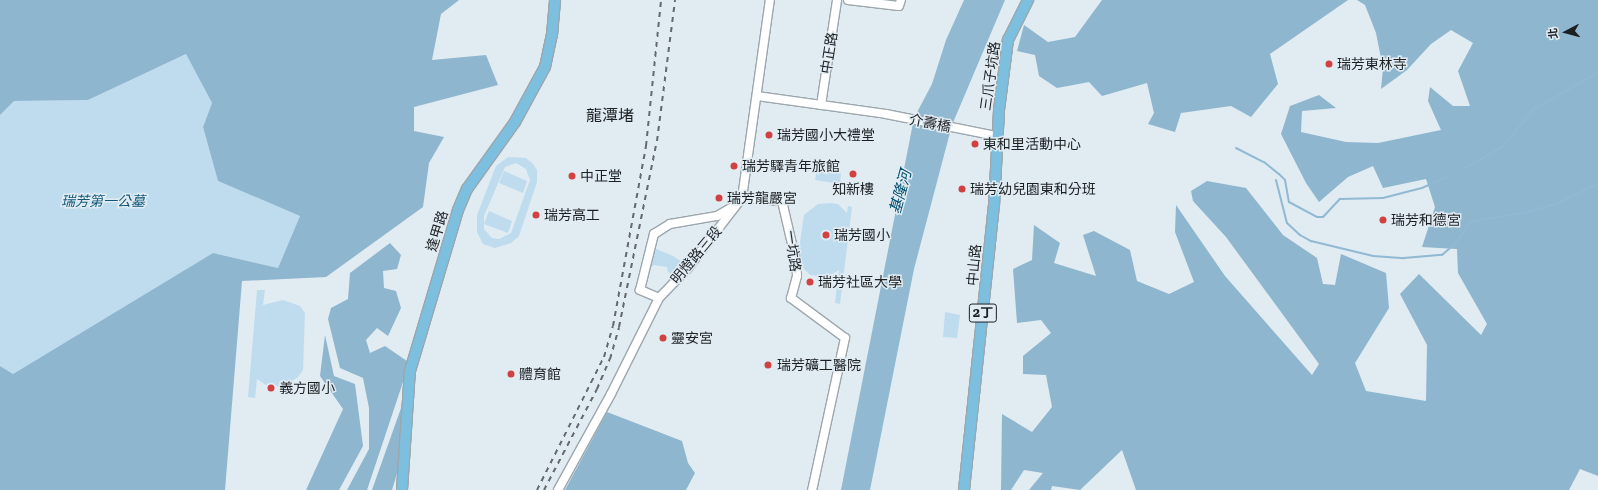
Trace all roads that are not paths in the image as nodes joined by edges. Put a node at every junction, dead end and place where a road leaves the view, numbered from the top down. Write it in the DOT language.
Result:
graph roads {
  1 [pos="555,0"];
  2 [pos="770,0"];
  3 [pos="837,0"];
  4 [pos="848,0"];
  5 [pos="1028,0"];
  6 [pos="900,3"];
  7 [pos="757,96"];
  8 [pos="821,105"];
  9 [pos="996,136"];
  10 [pos="742,198"];
  11 [pos="659,298"];
  12 [pos="402,490"];
  13 [pos="558,490"];
  14 [pos="812,490"];
  15 [pos="964,490"];
  1 -- 12 [label="main road, 逢甲路"];
  2 -- 7 [label="street, 明燈路三段"];
  3 -- 8 [label="street, 中正路"];
  4 -- 6 [label="street"];
  5 -- 9 [label="main road, 三爪子坑路 / 2丁"];
  7 -- 8 [label="street"];
  7 -- 10 [label="street, 明燈路三段"];
  8 -- 9 [label="street, 介壽橋"];
  9 -- 15 [label="main road, 中山路 / 2丁"];
  10 -- 11 [label="street, 明燈路三段"];
  10 -- 11 [label="street"];
  10 -- 14 [label="street, 一坑路"];
  11 -- 13 [label="street, 明燈路三段"];
}
